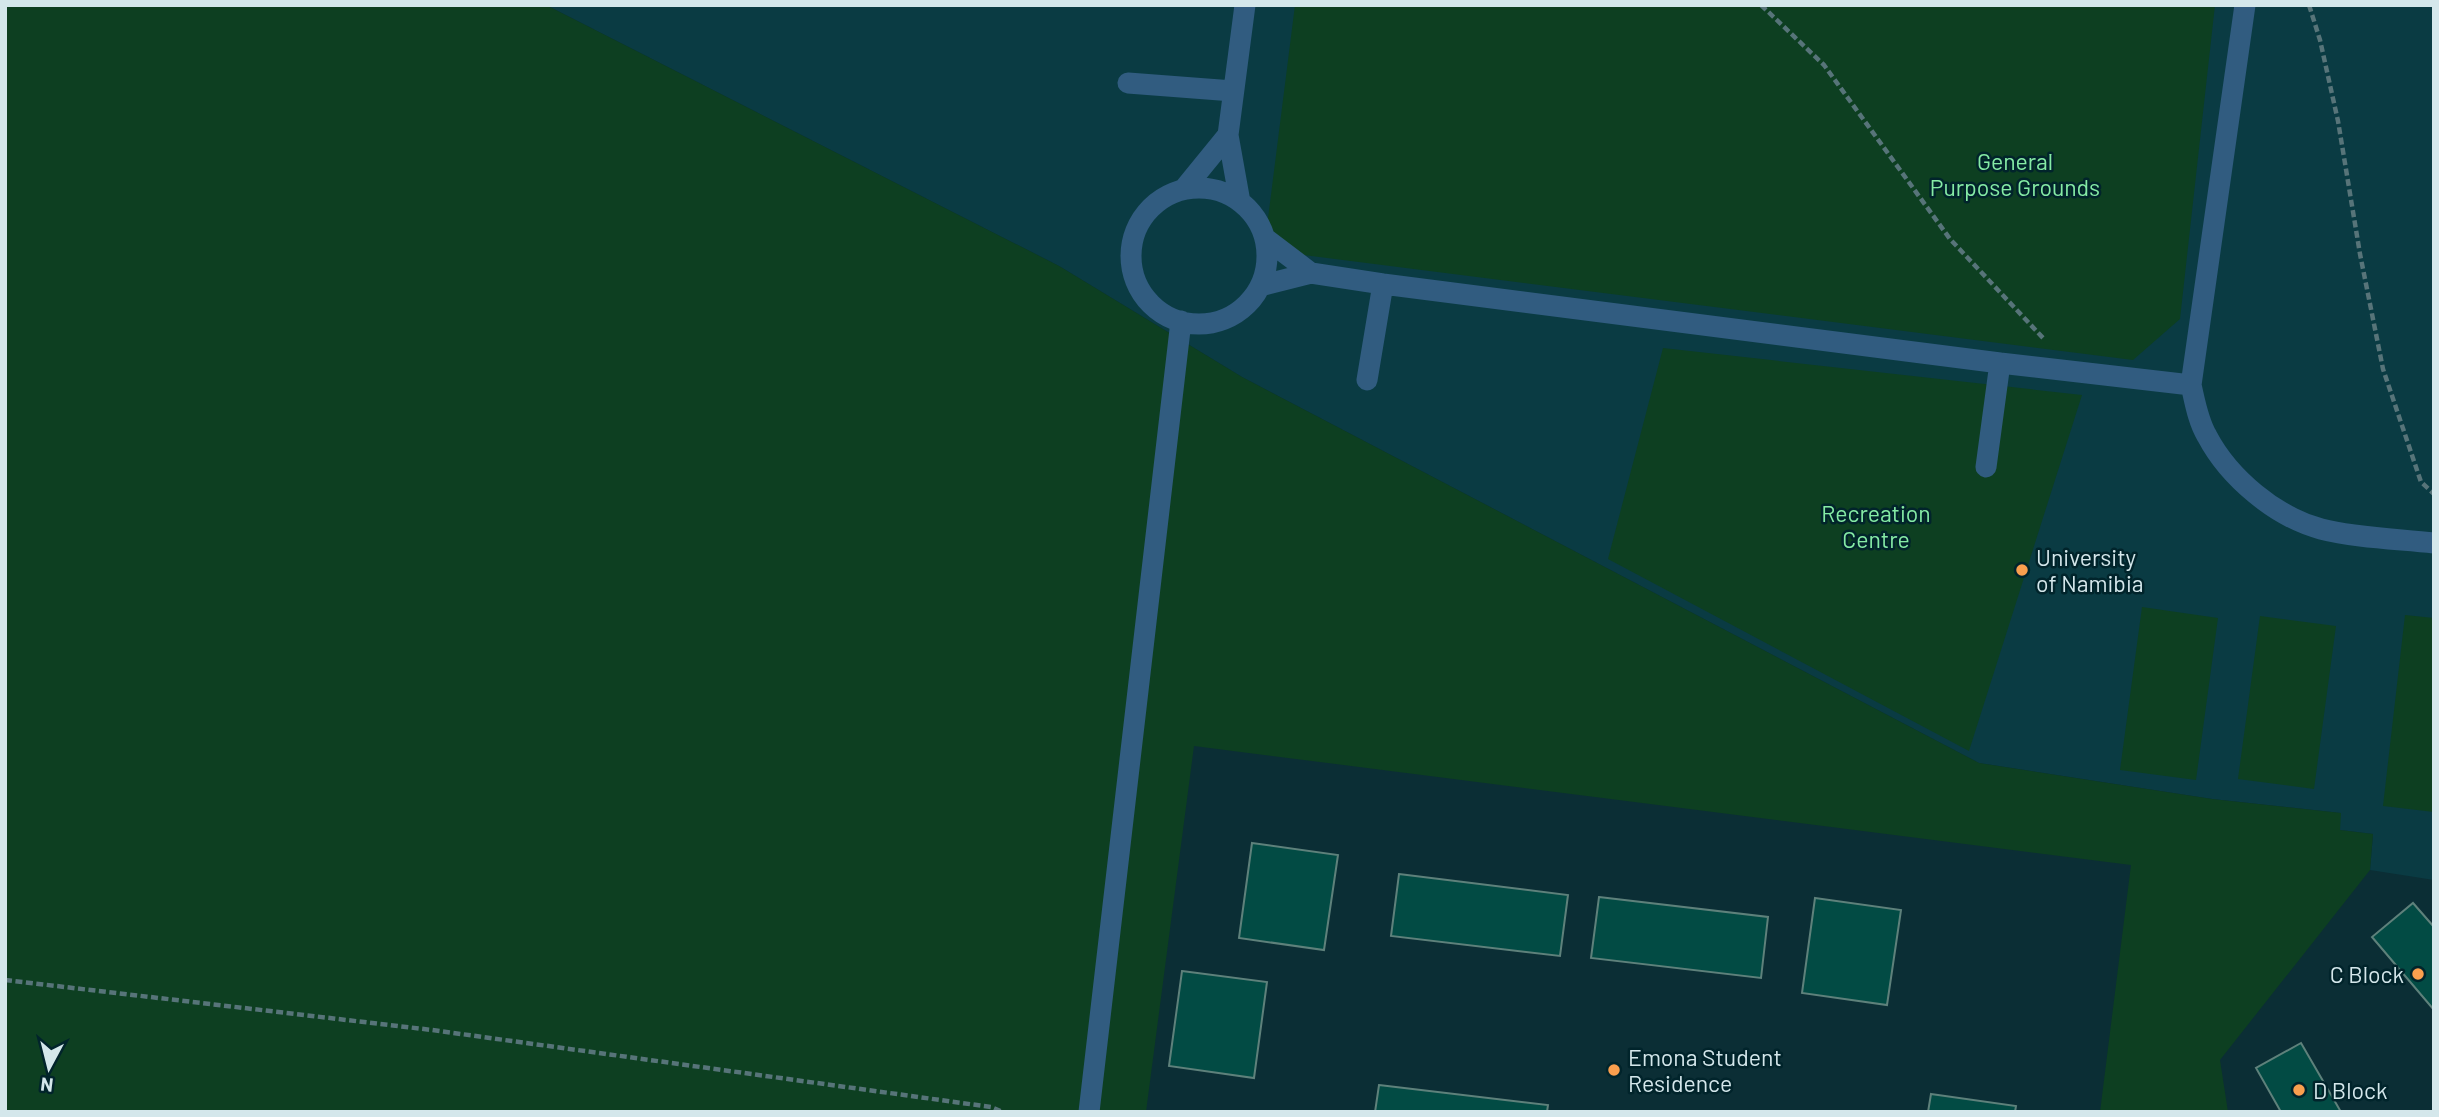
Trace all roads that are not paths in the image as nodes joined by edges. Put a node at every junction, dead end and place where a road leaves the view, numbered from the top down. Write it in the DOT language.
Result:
graph roads {
  1 [pos="1245,5"];
  2 [pos="2245,5"];
  3 [pos="1128,83"];
  4 [pos="1233,91"];
  5 [pos="1228,135"];
  6 [pos="1184,189"];
  7 [pos="1240,202"];
  8 [pos="1265,238"];
  9 [pos="1311,273"];
  10 [pos="1383,284"];
  11 [pos="1260,286"];
  12 [pos="1181,321"];
  13 [pos="2000,363"];
  14 [pos="1367,380"];
  15 [pos="2191,385"];
  16 [pos="1986,467"];
  17 [pos="2434,543"];
  18 [pos="1089,1112"];
  1 -- 4 [label="lane"];
  2 -- 15 [label="lane"];
  3 -- 4 [label="lane"];
  4 -- 5 [label="lane"];
  5 -- 6 [label="lane"];
  5 -- 7 [label="lane"];
  6 -- 7 [label="lane"];
  6 -- 12 [label="lane"];
  7 -- 8 [label="lane"];
  8 -- 9 [label="lane"];
  8 -- 11 [label="lane"];
  9 -- 10 [label="lane"];
  9 -- 11 [label="lane"];
  10 -- 13 [label="lane"];
  10 -- 14 [label="lane"];
  11 -- 12 [label="lane"];
  12 -- 18 [label="lane"];
  13 -- 15 [label="lane"];
  13 -- 16 [label="lane"];
  15 -- 17 [label="lane"];
}
